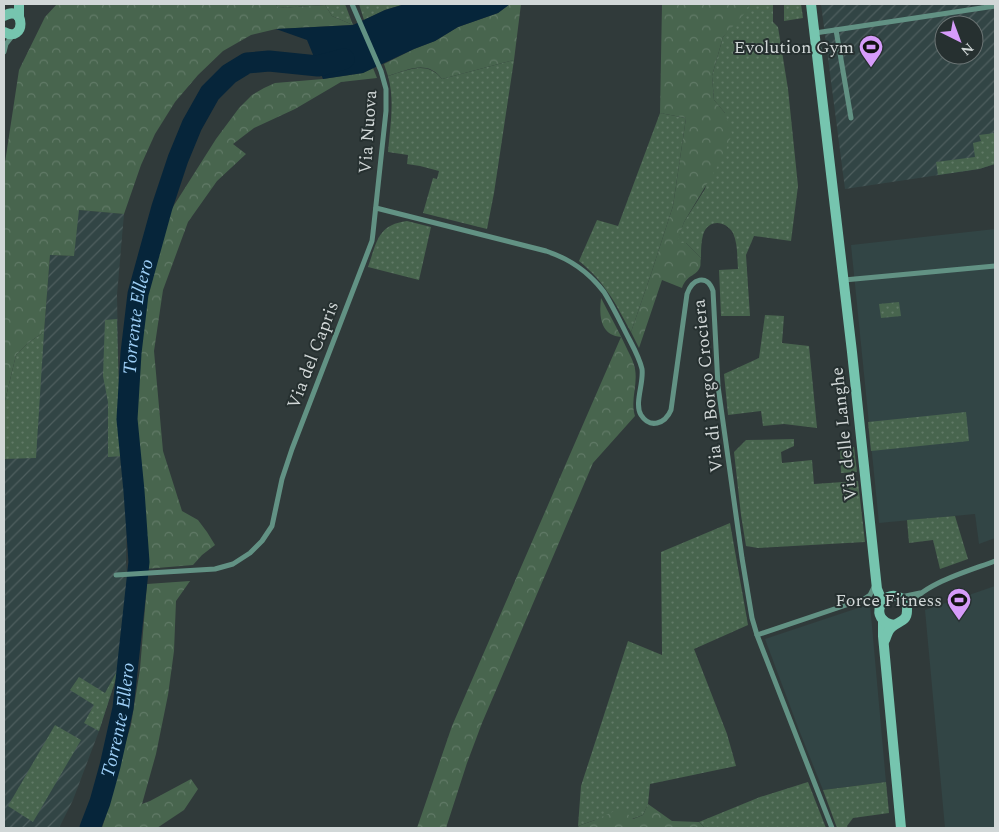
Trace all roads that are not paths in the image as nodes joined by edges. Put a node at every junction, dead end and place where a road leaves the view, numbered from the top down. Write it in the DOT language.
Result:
graph roads {
  1 [pos="19,4"];
  2 [pos="352,4"];
  3 [pos="811,4"];
  4 [pos="995,6"];
  5 [pos="12,16"];
  6 [pos="836,30"];
  7 [pos="8,33"];
  8 [pos="815,33"];
  9 [pos="6,44"];
  10 [pos="4,52"];
  11 [pos="851,118"];
  12 [pos="376,208"];
  13 [pos="995,266"];
  14 [pos="844,280"];
  15 [pos="995,561"];
  16 [pos="116,575"];
  17 [pos="876,582"];
  18 [pos="920,593"];
  19 [pos="897,596"];
  20 [pos="882,601"];
  21 [pos="908,610"];
  22 [pos="883,620"];
  23 [pos="894,625"];
  24 [pos="757,635"];
  25 [pos="884,649"];
  26 [pos="832,828"];
  27 [pos="901,828"];
  1 -- 5 [label="main road"];
  2 -- 12 [label="street, Via Nuova"];
  3 -- 8 [label="main road, Via delle Langhe"];
  4 -- 6 [label="street"];
  5 -- 7 [label="main road"];
  6 -- 8 [label="street"];
  6 -- 11 [label="street"];
  7 -- 9 [label="street"];
  7 -- 9 [label="street"];
  8 -- 14 [label="main road, Via delle Langhe"];
  9 -- 10 [label="street"];
  12 -- 16 [label="street, Via del Capris"];
  12 -- 24 [label="street, Via di Borgo Crociera"];
  13 -- 14 [label="street"];
  14 -- 17 [label="main road, Via delle Langhe"];
  15 -- 18 [label="street"];
  17 -- 19 [label="main road"];
  17 -- 20 [label="main road, Via delle Langhe"];
  17 -- 24 [label="street"];
  18 -- 19 [label="street"];
  18 -- 21 [label="street"];
  19 -- 20 [label="main road"];
  19 -- 21 [label="main road"];
  20 -- 22 [label="main road, Via delle Langhe"];
  21 -- 23 [label="main road, Via delle Langhe"];
  22 -- 23 [label="main road"];
  22 -- 25 [label="main road, Via delle Langhe"];
  23 -- 25 [label="main road, Via delle Langhe"];
  24 -- 26 [label="street, Via di Borgo Crociera"];
  25 -- 27 [label="main road, Via delle Langhe"];
}
